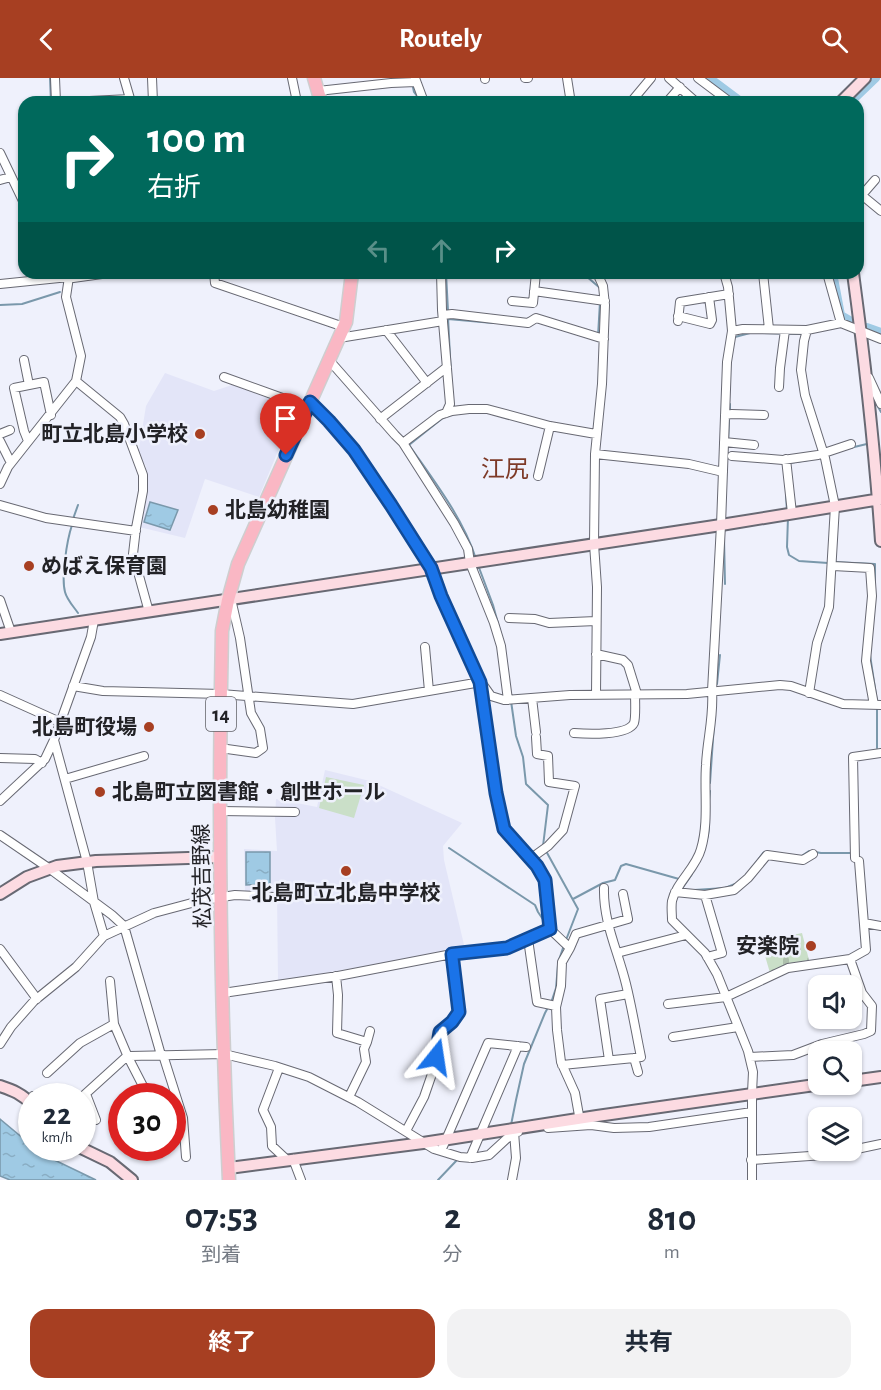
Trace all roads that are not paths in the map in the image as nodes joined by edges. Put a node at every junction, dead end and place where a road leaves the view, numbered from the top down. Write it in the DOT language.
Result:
graph roads {
  1 [pos="55,78"];
  2 [pos="124,78"];
  3 [pos="153,78"];
  4 [pos="292,78"];
  5 [pos="314,78"];
  6 [pos="567,78"];
  7 [pos="651,78"];
  8 [pos="669,78"];
  9 [pos="698,78"];
  10 [pos="865,78"];
  11 [pos="416,80"];
  12 [pos="680,87"];
  13 [pos="56,96"];
  14 [pos="129,96"];
  15 [pos="153,96"];
  16 [pos="296,96"];
  17 [pos="319,96"];
  18 [pos="322,96"];
  19 [pos="422,96"];
  20 [pos="570,96"];
  21 [pos="635,96"];
  22 [pos="672,96"];
  23 [pos="690,96"];
  24 [pos="722,96"];
  25 [pos="847,96"];
  26 [pos="0,153"];
  27 [pos="11,177"];
  28 [pos="0,180"];
  29 [pos="875,180"];
  30 [pos="18,188"];
  31 [pos="864,190"];
  32 [pos="864,197"];
  33 [pos="881,211"];
  34 [pos="44,279"];
  35 [pos="70,279"];
  36 [pos="215,279"];
  37 [pos="351,279"];
  38 [pos="441,279"];
  39 [pos="535,279"];
  40 [pos="600,279"];
  41 [pos="725,279"];
  42 [pos="764,279"];
  43 [pos="829,279"];
  44 [pos="855,279"];
  45 [pos="0,284"];
  46 [pos="534,291"];
  47 [pos="729,294"];
  48 [pos="709,297"];
  49 [pos="512,301"];
  50 [pos="605,301"];
  51 [pos="443,318"];
  52 [pos="841,323"];
  53 [pos="770,329"];
  54 [pos="386,330"];
  55 [pos="785,330"];
  56 [pos="807,330"];
  57 [pos="732,331"];
  58 [pos="861,331"];
  59 [pos="341,333"];
  60 [pos="604,339"];
  61 [pos="881,339"];
  62 [pos="24,360"];
  63 [pos="329,360"];
  64 [pos="864,365"];
  65 [pos="447,367"];
  66 [pos="224,377"];
  67 [pos="76,381"];
  68 [pos="427,383"];
  69 [pos="29,385"];
  70 [pos="779,387"];
  71 [pos="881,404"];
  72 [pos="308,407"];
  73 [pos="446,413"];
  74 [pos="51,415"];
  75 [pos="725,415"];
  76 [pos="764,415"];
  77 [pos="380,419"];
  78 [pos="550,426"];
  79 [pos="10,430"];
  80 [pos="0,434"];
  81 [pos="596,434"];
  82 [pos="0,441"];
  83 [pos="28,441"];
  84 [pos="727,442"];
  85 [pos="403,443"];
  86 [pos="851,444"];
  87 [pos="754,445"];
  88 [pos="824,453"];
  89 [pos="595,454"];
  90 [pos="732,456"];
  91 [pos="786,459"];
  92 [pos="11,463"];
  93 [pos="723,472"];
  94 [pos="538,476"];
  95 [pos="0,484"];
  96 [pos="880,500"];
  97 [pos="0,505"];
  98 [pos="836,506"];
  99 [pos="789,514"];
  100 [pos="721,525"];
  101 [pos="136,531"];
  102 [pos="881,541"];
  103 [pos="594,544"];
  104 [pos="475,562"];
  105 [pos="833,564"];
  106 [pos="431,568"];
  107 [pos="0,600"];
  108 [pos="230,600"];
  109 [pos="149,612"];
  110 [pos="509,618"];
  111 [pos="94,620"];
  112 [pos="597,621"];
  113 [pos="6,633"];
  114 [pos="425,647"];
  115 [pos="596,654"];
  116 [pos="480,682"];
  117 [pos="73,686"];
  118 [pos="429,691"];
  119 [pos="712,691"];
  120 [pos="809,693"];
  121 [pos="221,694"];
  122 [pos="596,694"];
  123 [pos="636,694"];
  124 [pos="0,695"];
  125 [pos="249,696"];
  126 [pos="532,698"];
  127 [pos="508,700"];
  128 [pos="878,705"];
  129 [pos="60,722"];
  130 [pos="574,733"];
  131 [pos="54,740"];
  132 [pos="220,748"];
  133 [pos="881,753"];
  134 [pos="144,756"];
  135 [pos="0,758"];
  136 [pos="42,763"];
  137 [pos="65,779"];
  138 [pos="0,801"];
  139 [pos="220,811"];
  140 [pos="294,812"];
  141 [pos="0,835"];
  142 [pos="813,854"];
  143 [pos="219,857"];
  144 [pos="530,859"];
  145 [pos="87,862"];
  146 [pos="50,869"];
  147 [pos="604,888"];
  148 [pos="675,892"];
  149 [pos="0,894"];
  150 [pos="623,894"];
  151 [pos="705,895"];
  152 [pos="274,897"];
  153 [pos="221,898"];
  154 [pos="94,902"];
  155 [pos="864,922"];
  156 [pos="608,925"];
  157 [pos="124,926"];
  158 [pos="881,926"];
  159 [pos="550,929"];
  160 [pos="686,935"];
  161 [pos="104,936"];
  162 [pos="528,939"];
  163 [pos="570,948"];
  164 [pos="0,949"];
  165 [pos="616,953"];
  166 [pos="452,954"];
  167 [pos="707,957"];
  168 [pos="850,959"];
  169 [pos="336,976"];
  170 [pos="111,981"];
  171 [pos="223,993"];
  172 [pos="628,994"];
  173 [pos="726,997"];
  174 [pos="37,999"];
  175 [pos="668,1004"];
  176 [pos="556,1006"];
  177 [pos="872,1006"];
  178 [pos="881,1006"];
  179 [pos="114,1024"];
  180 [pos="738,1027"];
  181 [pos="370,1031"];
  182 [pos="673,1037"];
  183 [pos="367,1042"];
  184 [pos="0,1044"];
  185 [pos="225,1054"];
  186 [pos="162,1055"];
  187 [pos="128,1057"];
  188 [pos="750,1057"];
  189 [pos="634,1058"];
  190 [pos="609,1060"];
  191 [pos="562,1065"];
  192 [pos="279,1068"];
  193 [pos="638,1072"];
  194 [pos="47,1073"];
  195 [pos="881,1077"];
  196 [pos="862,1080"];
  197 [pos="141,1083"];
  198 [pos="171,1083"];
  199 [pos="96,1085"];
  200 [pos="0,1086"];
  201 [pos="808,1086"];
  202 [pos="18,1093"];
  203 [pos="752,1093"];
  204 [pos="349,1097"];
  205 [pos="752,1112"];
  206 [pos="580,1122"];
  207 [pos="513,1130"];
  208 [pos="406,1131"];
  209 [pos="480,1134"];
  210 [pos="446,1139"];
  211 [pos="423,1143"];
  212 [pos="881,1144"];
  213 [pos="862,1148"];
  214 [pos="441,1151"];
  215 [pos="96,1155"];
  216 [pos="808,1156"];
  217 [pos="470,1158"];
  218 [pos="290,1160"];
  219 [pos="751,1160"];
  220 [pos="229,1174"];
  221 [pos="132,1180"];
  222 [pos="301,1180"];
  223 [pos="512,1180"];
  224 [pos="752,1180"];
  1 -- 13 [label="street"];
  2 -- 14 [label="street"];
  3 -- 15 [label="street"];
  4 -- 16 [label="street"];
  5 -- 17 [label="main road"];
  6 -- 20 [label="street"];
  7 -- 21 [label="street"];
  8 -- 12 [label="street"];
  9 -- 24 [label="street"];
  10 -- 25 [label="street"];
  11 -- 18 [label="street"];
  11 -- 19 [label="street"];
  12 -- 22 [label="street"];
  12 -- 23 [label="street"];
  26 -- 27 [label="street"];
  27 -- 28 [label="street"];
  27 -- 30 [label="street"];
  29 -- 31 [label="street"];
  32 -- 33 [label="street"];
  34 -- 45 [label="street"];
  35 -- 67 [label="street"];
  36 -- 59 [label="street"];
  37 -- 59 [label="main road, 松茂吉野線 / 14"];
  38 -- 51 [label="street"];
  39 -- 46 [label="street"];
  40 -- 50 [label="street"];
  41 -- 47 [label="street"];
  42 -- 53 [label="street"];
  43 -- 52 [label="street"];
  44 -- 58 [label="street"];
  46 -- 49 [label="street"];
  46 -- 50 [label="street"];
  47 -- 48 [label="street"];
  47 -- 57 [label="street"];
  48 -- 48 [label="street"];
  50 -- 60 [label="street"];
  51 -- 54 [label="street"];
  51 -- 60 [label="street"];
  51 -- 65 [label="street"];
  52 -- 56 [label="street"];
  52 -- 58 [label="street"];
  53 -- 55 [label="street"];
  53 -- 57 [label="street"];
  54 -- 59 [label="street"];
  54 -- 68 [label="street"];
  55 -- 56 [label="street"];
  55 -- 70 [label="street"];
  56 -- 88 [label="street"];
  57 -- 75 [label="street"];
  58 -- 61 [label="street"];
  58 -- 64 [label="street"];
  59 -- 63 [label="main road, 松茂吉野線 / 14"];
  60 -- 81 [label="street"];
  62 -- 69 [label="street"];
  63 -- 72 [label="main road, 松茂吉野線 / 14"];
  63 -- 77 [label="street"];
  64 -- 71 [label="street"];
  64 -- 96 [label="street"];
  65 -- 68 [label="street"];
  65 -- 73 [label="street"];
  66 -- 72 [label="street"];
  67 -- 74 [label="street"];
  67 -- 101 [label="street"];
  68 -- 77 [label="street"];
  69 -- 74 [label="street"];
  69 -- 83 [label="street"];
  72 -- 106 [label="street"];
  72 -- 108 [label="main road, 松茂吉野線 / 14"];
  73 -- 78 [label="street"];
  73 -- 85 [label="street"];
  74 -- 83 [label="street"];
  75 -- 76 [label="street"];
  75 -- 84 [label="street"];
  77 -- 85 [label="street"];
  78 -- 81 [label="street"];
  78 -- 94 [label="street"];
  79 -- 80 [label="street"];
  81 -- 89 [label="street"];
  82 -- 92 [label="street"];
  83 -- 92 [label="street"];
  84 -- 87 [label="street"];
  84 -- 93 [label="street"];
  85 -- 104 [label="street"];
  86 -- 88 [label="street"];
  88 -- 91 [label="street"];
  88 -- 98 [label="street"];
  89 -- 93 [label="street"];
  89 -- 103 [label="street"];
  90 -- 91 [label="street"];
  91 -- 99 [label="street"];
  92 -- 95 [label="street"];
  93 -- 100 [label="street"];
  96 -- 98 [label="street"];
  96 -- 102 [label="street"];
  97 -- 101 [label="street"];
  98 -- 99 [label="street"];
  98 -- 105 [label="street"];
  99 -- 100 [label="street"];
  100 -- 103 [label="street"];
  100 -- 119 [label="street"];
  101 -- 109 [label="street"];
  103 -- 104 [label="street"];
  103 -- 112 [label="street"];
  104 -- 106 [label="street"];
  104 -- 127 [label="street"];
  105 -- 120 [label="street"];
  105 -- 128 [label="street"];
  106 -- 108 [label="street"];
  106 -- 116 [label="street"];
  107 -- 113 [label="street"];
  108 -- 109 [label="street"];
  108 -- 121 [label="main road, 松茂吉野線 / 14"];
  108 -- 125 [label="street"];
  109 -- 111 [label="street"];
  110 -- 112 [label="street"];
  111 -- 113 [label="street"];
  111 -- 117 [label="street"];
  112 -- 115 [label="street"];
  114 -- 118 [label="street"];
  115 -- 122 [label="street"];
  115 -- 123 [label="street"];
  116 -- 118 [label="street"];
  116 -- 127 [label="street"];
  116 -- 144 [label="street"];
  117 -- 121 [label="street"];
  117 -- 129 [label="street"];
  118 -- 125 [label="street"];
  119 -- 120 [label="street"];
  119 -- 123 [label="street"];
  119 -- 148 [label="street"];
  120 -- 128 [label="street"];
  121 -- 125 [label="street"];
  121 -- 132 [label="main road, 松茂吉野線 / 14"];
  122 -- 123 [label="street"];
  122 -- 126 [label="street"];
  123 -- 130 [label="street"];
  124 -- 129 [label="street"];
  125 -- 132 [label="street"];
  126 -- 127 [label="street"];
  126 -- 144 [label="street"];
  129 -- 131 [label="street"];
  131 -- 136 [label="street"];
  131 -- 137 [label="street"];
  132 -- 139 [label="main road, 松茂吉野線 / 14"];
  133 -- 155 [label="street"];
  134 -- 137 [label="street"];
  135 -- 136 [label="street"];
  136 -- 138 [label="street"];
  137 -- 145 [label="street"];
  139 -- 140 [label="street"];
  139 -- 143 [label="main road, 松茂吉野線 / 14"];
  141 -- 146 [label="street"];
  142 -- 151 [label="street"];
  143 -- 145 [label="street"];
  143 -- 153 [label="main road, 松茂吉野線 / 14"];
  144 -- 159 [label="street"];
  145 -- 146 [label="street"];
  145 -- 154 [label="street"];
  146 -- 149 [label="street"];
  146 -- 154 [label="street"];
  147 -- 156 [label="street"];
  148 -- 151 [label="street"];
  148 -- 160 [label="street"];
  150 -- 156 [label="street"];
  151 -- 167 [label="street"];
  152 -- 153 [label="street"];
  153 -- 157 [label="street"];
  153 -- 171 [label="main road, 松茂吉野線 / 14"];
  154 -- 157 [label="street"];
  154 -- 161 [label="street"];
  155 -- 158 [label="street"];
  155 -- 168 [label="street"];
  156 -- 163 [label="street"];
  156 -- 165 [label="street"];
  157 -- 161 [label="street"];
  157 -- 186 [label="street"];
  159 -- 162 [label="street"];
  159 -- 163 [label="street"];
  160 -- 165 [label="street"];
  160 -- 167 [label="street"];
  161 -- 174 [label="street"];
  162 -- 166 [label="street"];
  162 -- 176 [label="street"];
  163 -- 176 [label="street"];
  164 -- 174 [label="street"];
  165 -- 172 [label="street"];
  166 -- 169 [label="street"];
  166 -- 208 [label="street"];
  167 -- 173 [label="street"];
  168 -- 173 [label="street"];
  168 -- 177 [label="street"];
  169 -- 171 [label="street"];
  169 -- 183 [label="street"];
  170 -- 179 [label="street"];
  171 -- 185 [label="main road, 松茂吉野線 / 14"];
  172 -- 189 [label="street"];
  172 -- 190 [label="street"];
  173 -- 175 [label="street"];
  173 -- 180 [label="street"];
  174 -- 184 [label="street"];
  176 -- 191 [label="street"];
  177 -- 178 [label="street"];
  177 -- 188 [label="street"];
  179 -- 187 [label="street"];
  179 -- 194 [label="street"];
  180 -- 182 [label="street"];
  180 -- 188 [label="street"];
  181 -- 183 [label="street"];
  183 -- 204 [label="street"];
  185 -- 186 [label="street"];
  185 -- 192 [label="street"];
  185 -- 220 [label="main road, 松茂吉野線 / 14"];
  186 -- 187 [label="street"];
  186 -- 198 [label="street"];
  187 -- 197 [label="street"];
  187 -- 199 [label="street"];
  188 -- 203 [label="street"];
  189 -- 190 [label="street"];
  189 -- 193 [label="street"];
  190 -- 191 [label="street"];
  191 -- 206 [label="street"];
  192 -- 204 [label="street"];
  192 -- 218 [label="street"];
  195 -- 196 [label="street"];
  200 -- 202 [label="street"];
  201 -- 203 [label="street"];
  203 -- 205 [label="street"];
  203 -- 206 [label="street"];
  204 -- 208 [label="street"];
  205 -- 206 [label="street"];
  205 -- 219 [label="street"];
  206 -- 207 [label="street"];
  207 -- 209 [label="street"];
  207 -- 217 [label="street"];
  207 -- 223 [label="street"];
  208 -- 211 [label="street"];
  209 -- 210 [label="street"];
  209 -- 210 [label="street"];
  209 -- 217 [label="street"];
  210 -- 211 [label="street"];
  210 -- 214 [label="street"];
  211 -- 214 [label="street"];
  211 -- 218 [label="street"];
  212 -- 213 [label="street"];
  214 -- 217 [label="street"];
  215 -- 221 [label="street"];
  216 -- 219 [label="street"];
  218 -- 220 [label="street"];
  218 -- 222 [label="street"];
  219 -- 224 [label="street"];
}
